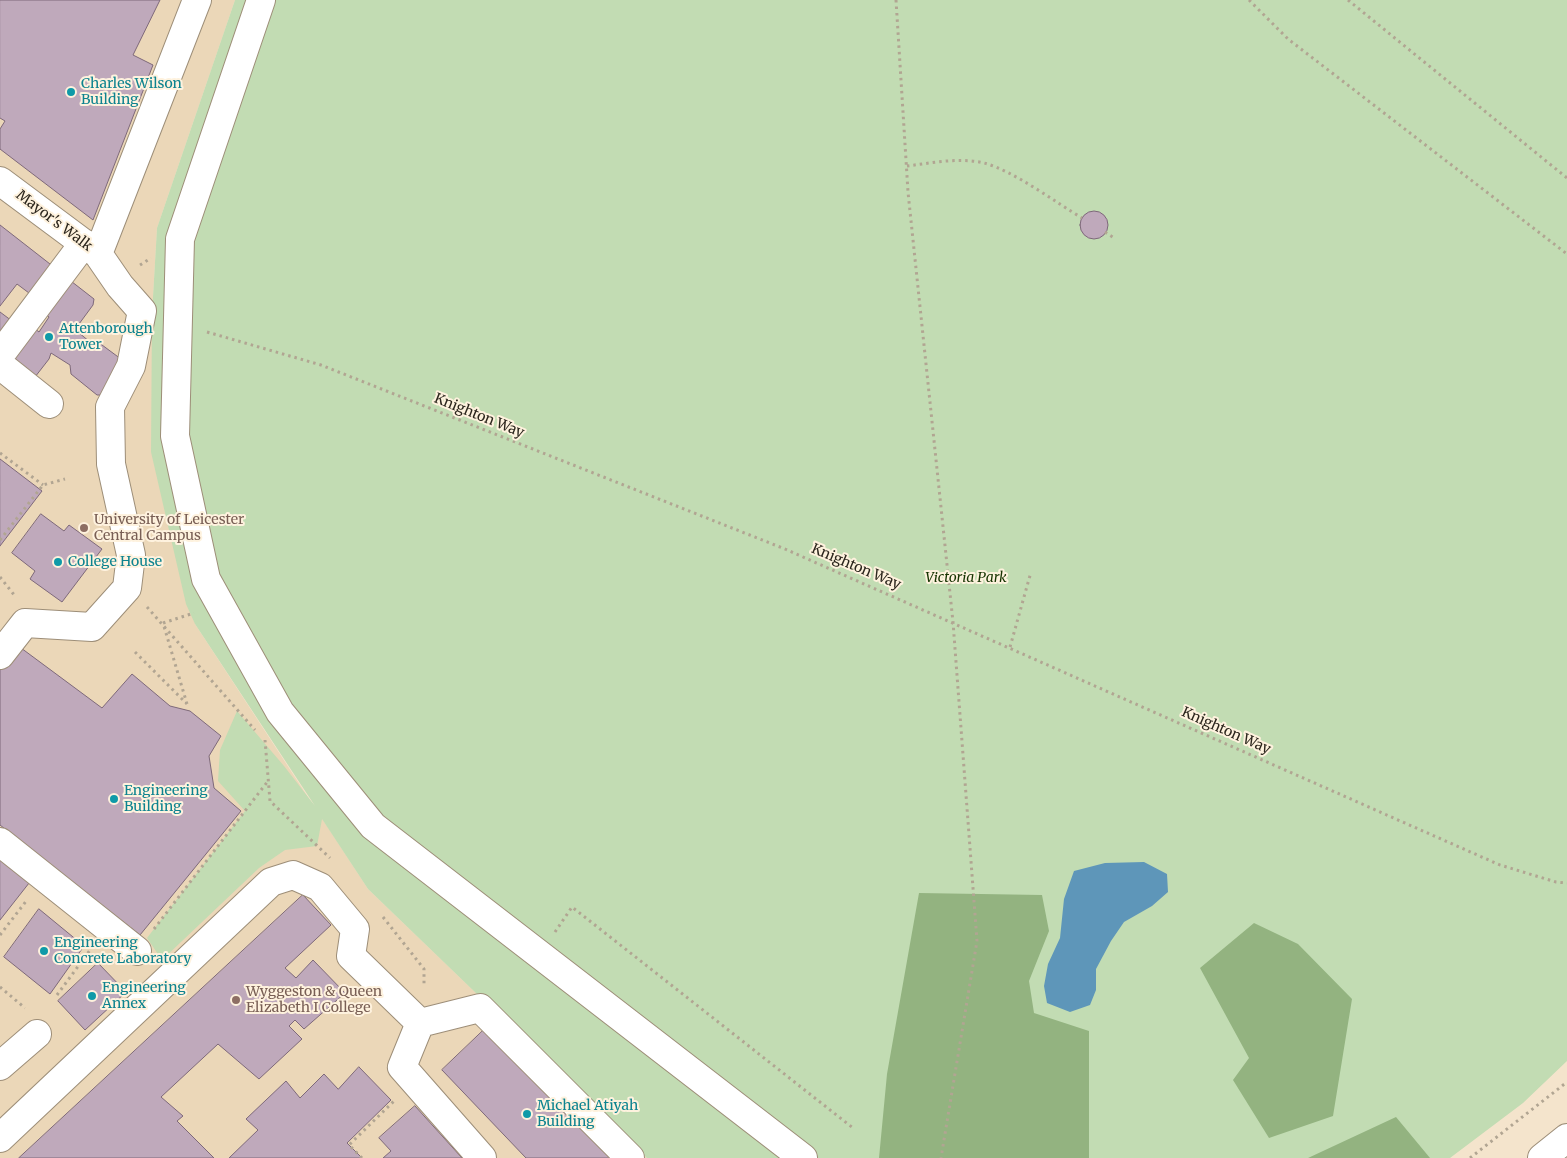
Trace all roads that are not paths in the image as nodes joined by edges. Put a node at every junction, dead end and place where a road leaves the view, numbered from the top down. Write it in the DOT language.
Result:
graph roads {
  1 [pos="197,0"];
  2 [pos="261,0"];
  3 [pos="0,181"];
  4 [pos="91,249"];
  5 [pos="0,355"];
  6 [pos="0,365"];
  7 [pos="50,404"];
  8 [pos="0,655"];
  9 [pos="0,842"];
  10 [pos="137,951"];
  11 [pos="420,1023"];
  12 [pos="37,1034"];
  13 [pos="0,1066"];
  14 [pos="0,1138"];
  15 [pos="1567,1138"];
  16 [pos="482,1158"];
  17 [pos="630,1158"];
  18 [pos="803,1158"];
  19 [pos="1542,1158"];
  1 -- 4 [label="main road"];
  2 -- 18 [label="main road"];
  3 -- 4 [label="main road, Mayor's Walk"];
  4 -- 5 [label="main road"];
  4 -- 8 [label="main road, Mayor's Walk"];
  6 -- 7 [label="main road"];
  9 -- 10 [label="main road"];
  11 -- 14 [label="main road"];
  11 -- 16 [label="main road"];
  11 -- 17 [label="main road"];
  12 -- 13 [label="main road"];
  15 -- 19 [label="main road"];
}
